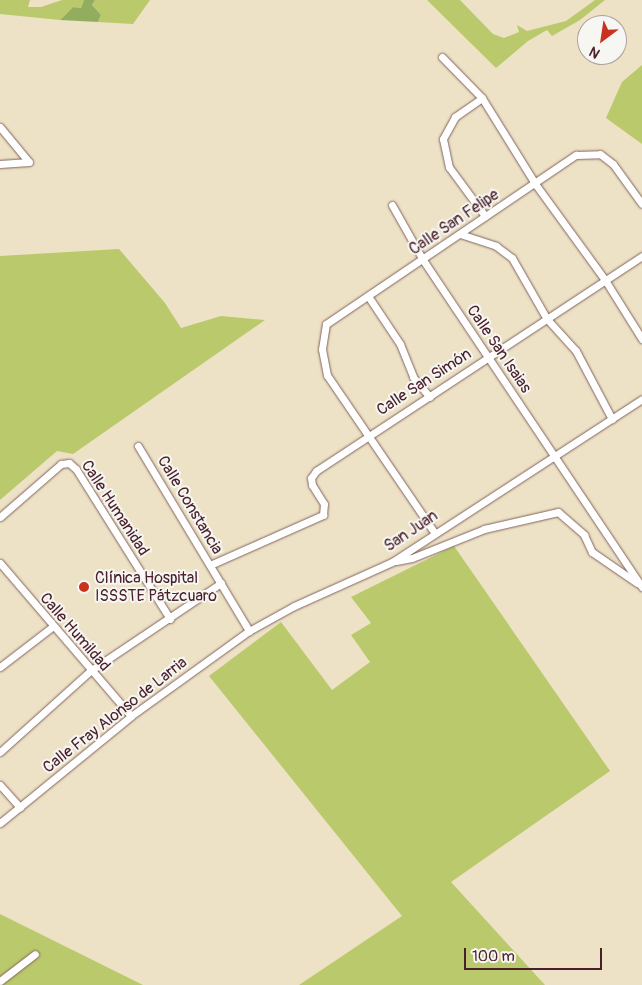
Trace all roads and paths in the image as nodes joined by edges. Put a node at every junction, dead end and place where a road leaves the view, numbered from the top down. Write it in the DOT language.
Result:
graph roads {
  1 [pos="442,57"];
  2 [pos="482,98"];
  3 [pos="0,127"];
  4 [pos="0,164"];
  5 [pos="536,185"];
  6 [pos="642,204"];
  7 [pos="392,205"];
  8 [pos="485,216"];
  9 [pos="460,234"];
  10 [pos="642,256"];
  11 [pos="423,260"];
  12 [pos="605,280"];
  13 [pos="368,296"];
  14 [pos="546,319"];
  15 [pos="642,339"];
  16 [pos="489,357"];
  17 [pos="430,397"];
  18 [pos="642,399"];
  19 [pos="612,419"];
  20 [pos="367,435"];
  21 [pos="138,446"];
  22 [pos="555,455"];
  23 [pos="0,517"];
  24 [pos="434,532"];
  25 [pos="392,562"];
  26 [pos="0,563"];
  27 [pos="210,565"];
  28 [pos="221,583"];
  29 [pos="642,586"];
  30 [pos="170,619"];
  31 [pos="52,627"];
  32 [pos="249,631"];
  33 [pos="0,667"];
  34 [pos="90,671"];
  35 [pos="131,716"];
  36 [pos="0,752"];
  37 [pos="0,785"];
  38 [pos="20,807"];
  39 [pos="0,823"];
  40 [pos="35,954"];
  41 [pos="0,981"];
  1 -- 2 [label="street"];
  2 -- 5 [label="street"];
  2 -- 8 [label="street"];
  3 -- 4 [label="street"];
  5 -- 6 [label="street, Calle San Felipe"];
  5 -- 8 [label="street, Calle San Felipe"];
  5 -- 12 [label="street"];
  7 -- 11 [label="street, Calle San Isaias"];
  8 -- 9 [label="street, Calle San Felipe"];
  9 -- 11 [label="street, Calle San Felipe"];
  9 -- 14 [label="street"];
  10 -- 12 [label="street, Calle San Simón"];
  11 -- 13 [label="street, Calle San Felipe"];
  11 -- 16 [label="street, Calle San Isaias"];
  12 -- 14 [label="street, Calle San Simón"];
  12 -- 15 [label="street"];
  13 -- 17 [label="street"];
  13 -- 20 [label="street, Calle San Felipe"];
  14 -- 16 [label="street, Calle San Simón"];
  14 -- 19 [label="street"];
  16 -- 17 [label="street, Calle San Simón"];
  16 -- 22 [label="street, Calle San Isaias"];
  17 -- 20 [label="street, Calle San Simón"];
  18 -- 19 [label="street, San Juan"];
  19 -- 22 [label="street, San Juan"];
  20 -- 24 [label="street"];
  20 -- 27 [label="street, Calle San Simón"];
  21 -- 27 [label="street, Calle Constancia"];
  22 -- 24 [label="street, San Juan"];
  22 -- 29 [label="street, Calle San Isaias"];
  23 -- 30 [label="street, Calle Humanidad"];
  24 -- 25 [label="street, San Juan"];
  25 -- 29 [label="street"];
  25 -- 32 [label="street, San Juan"];
  26 -- 31 [label="street, Calle Humildad"];
  27 -- 28 [label="street, Calle Constancia"];
  28 -- 30 [label="street"];
  28 -- 32 [label="street, Calle Constancia"];
  30 -- 34 [label="street"];
  31 -- 33 [label="street"];
  31 -- 34 [label="street, Calle Humildad"];
  32 -- 35 [label="street, Calle Fray Alonso de Larria"];
  34 -- 35 [label="street, Calle Humildad"];
  34 -- 36 [label="street"];
  35 -- 38 [label="street, Calle Fray Alonso de Larria"];
  37 -- 38 [label="street"];
  38 -- 39 [label="street, Calle Fray Alonso de Larria"];
  40 -- 41 [label="street"];
}
